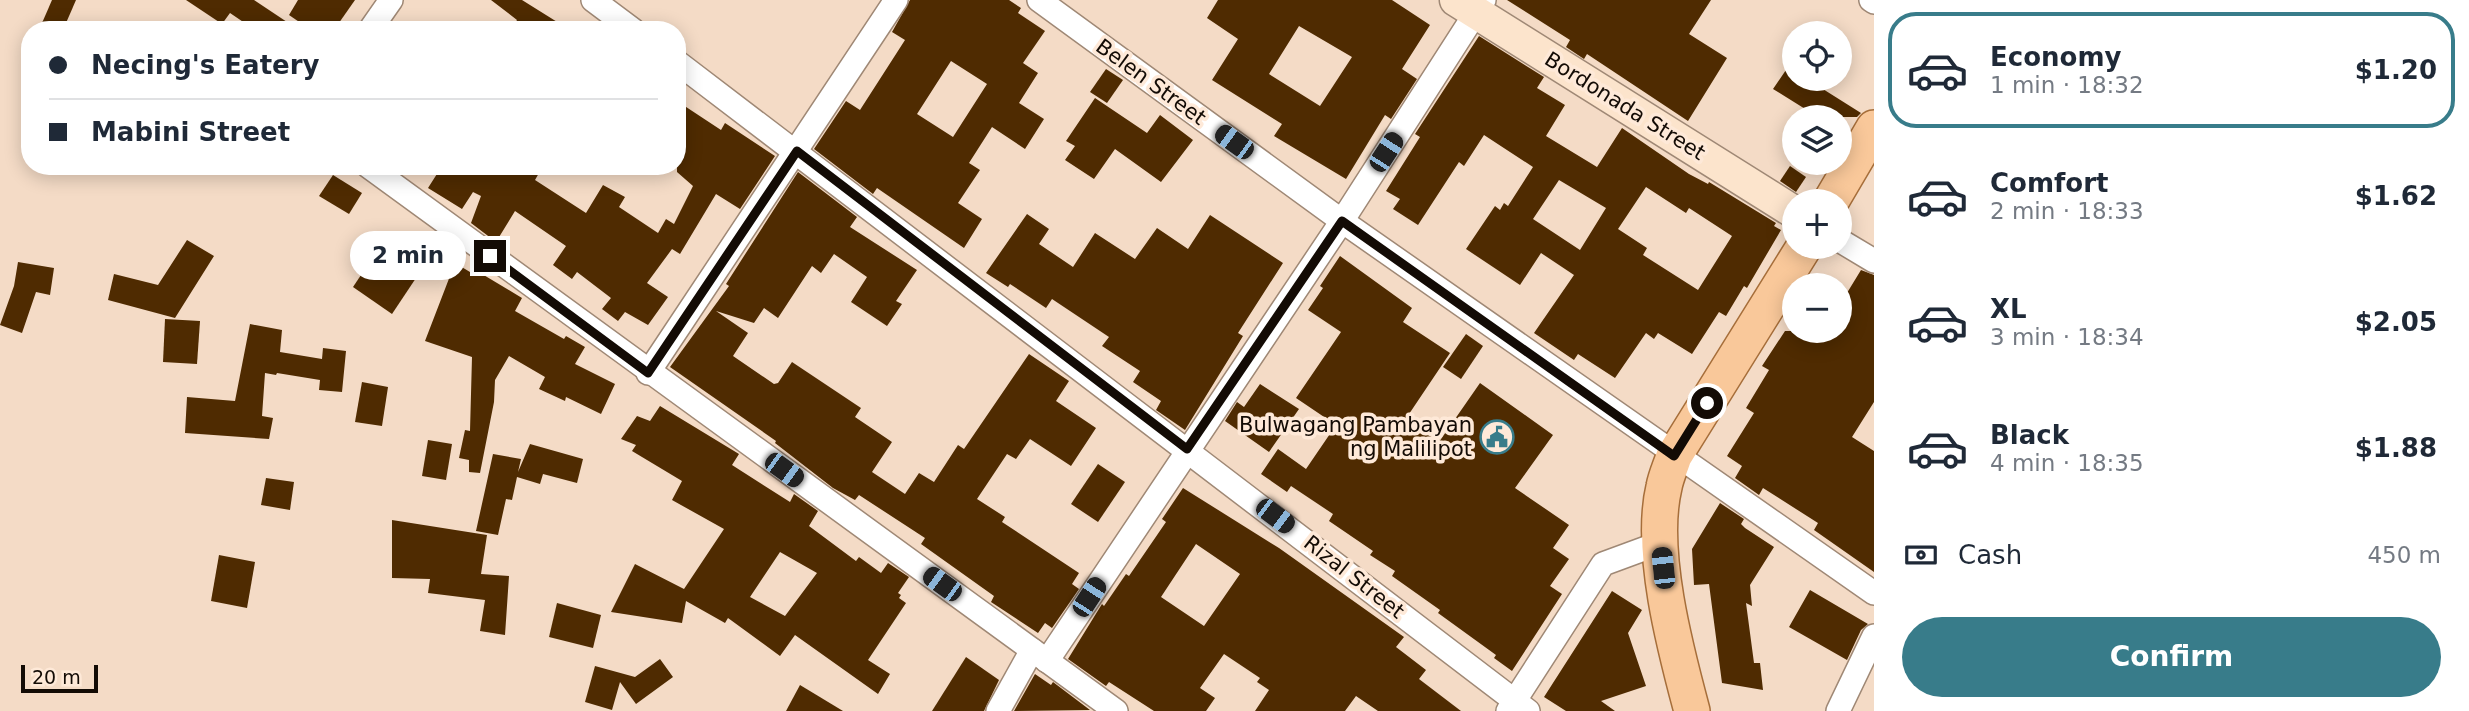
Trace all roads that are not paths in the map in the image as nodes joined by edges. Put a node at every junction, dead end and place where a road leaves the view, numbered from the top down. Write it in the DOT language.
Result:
graph roads {
  1 [pos="391,0"];
  2 [pos="593,0"];
  3 [pos="896,0"];
  4 [pos="1039,0"];
  5 [pos="1472,4"];
  6 [pos="376,21"];
  7 [pos="622,21"];
  8 [pos="686,69"];
  9 [pos="1874,128"];
  10 [pos="797,151"];
  11 [pos="380,175"];
  12 [pos="1838,189"];
  13 [pos="1782,204"];
  14 [pos="1342,221"];
  15 [pos="1852,248"];
  16 [pos="1797,259"];
  17 [pos="1874,261"];
  18 [pos="648,373"];
  19 [pos="1187,449"];
  20 [pos="1674,456"];
  21 [pos="1660,542"];
  22 [pos="1874,593"];
  23 [pos="1874,636"];
  24 [pos="1040,655"];
  25 [pos="1517,707"];
  26 [pos="998,711"];
  27 [pos="1116,711"];
  28 [pos="1692,711"];
  29 [pos="1838,711"];
  1 -- 6 [label="street"];
  2 -- 7 [label="street"];
  3 -- 10 [label="street"];
  4 -- 14 [label="street, Belen Street"];
  5 -- 13 [label="street, Bordonada Street"];
  5 -- 14 [label="street"];
  8 -- 10 [label="street, Rizal Street"];
  9 -- 12 [label="main road"];
  10 -- 18 [label="street"];
  10 -- 19 [label="street, Rizal Street"];
  11 -- 18 [label="street"];
  14 -- 19 [label="street"];
  14 -- 20 [label="street, Belen Street"];
  15 -- 17 [label="street"];
  16 -- 20 [label="main road"];
  18 -- 24 [label="street"];
  19 -- 24 [label="street"];
  19 -- 25 [label="street, Rizal Street"];
  20 -- 21 [label="main road"];
  20 -- 22 [label="street, Belen Street"];
  21 -- 25 [label="street"];
  21 -- 28 [label="main road"];
  23 -- 29 [label="street"];
  24 -- 26 [label="street"];
  24 -- 27 [label="street"];
}
